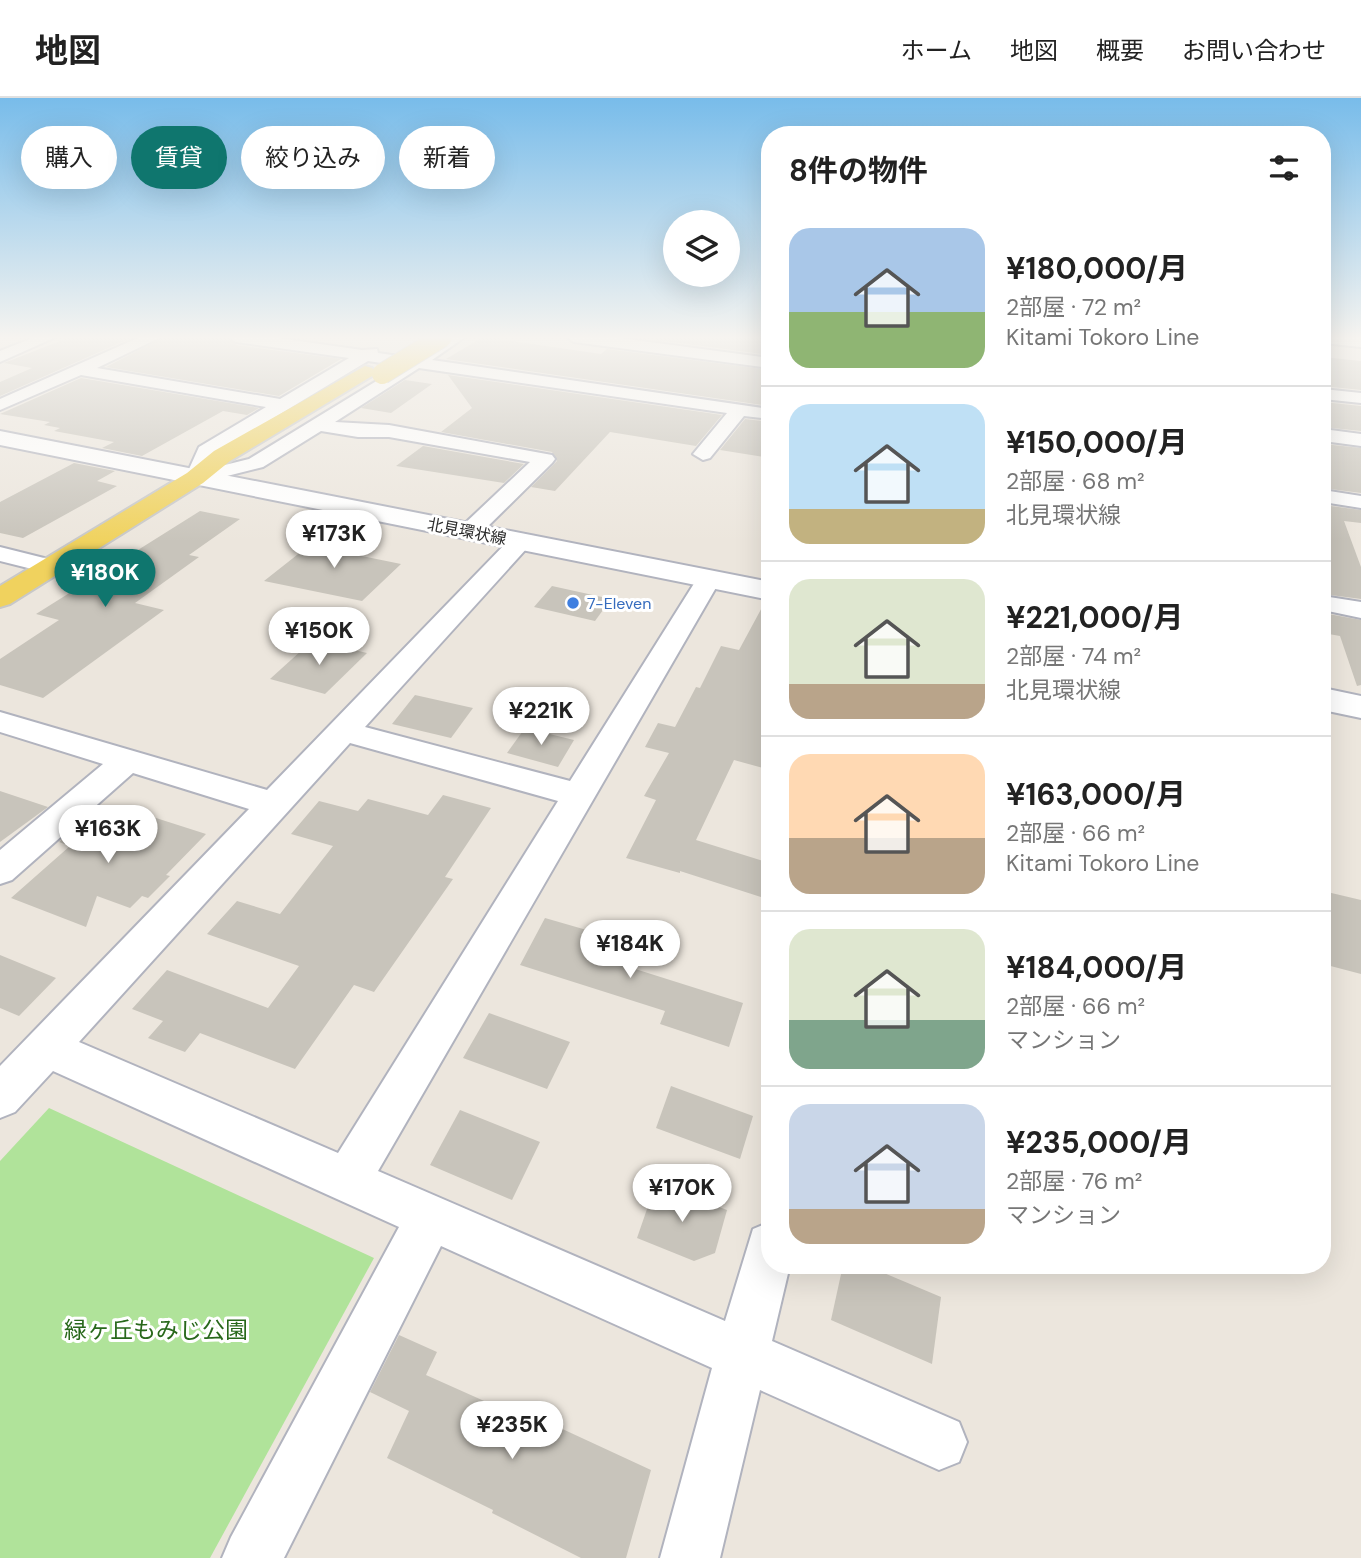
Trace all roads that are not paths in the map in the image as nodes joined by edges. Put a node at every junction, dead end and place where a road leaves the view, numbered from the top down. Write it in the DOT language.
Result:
graph roads {
  1 [pos="282,405"];
  2 [pos="319,405"];
  3 [pos="351,405"];
  4 [pos="705,405"];
  5 [pos="738,410"];
  6 [pos="761,414"];
  7 [pos="320,425"];
  8 [pos="1331,436"];
  9 [pos="0,438"];
  10 [pos="1361,440"];
  11 [pos="703,454"];
  12 [pos="195,478"];
  13 [pos="1331,497"];
  14 [pos="1361,502"];
  15 [pos="468,531"];
  16 [pos="520,541"];
  17 [pos="0,554"];
  18 [pos="52,567"];
  19 [pos="709,579"];
  20 [pos="761,589"];
  21 [pos="0,598"];
  22 [pos="1331,604"];
  23 [pos="1361,610"];
  24 [pos="1331,700"];
  25 [pos="1361,706"];
  26 [pos="0,722"];
  27 [pos="342,731"];
  28 [pos="127,761"];
  29 [pos="578,795"];
  30 [pos="275,805"];
  31 [pos="0,870"];
  32 [pos="47,1048"];
  33 [pos="0,1097"];
  34 [pos="347,1181"];
  35 [pos="429,1219"];
  36 [pos="763,1274"];
  37 [pos="742,1355"];
  38 [pos="939,1442"];
  39 [pos="252,1558"];
  40 [pos="690,1558"];
  1 -- 12 [label="street"];
  2 -- 12 [label="main road"];
  3 -- 7 [label="street"];
  4 -- 5 [label="street"];
  5 -- 6 [label="street"];
  5 -- 11 [label="street"];
  7 -- 12 [label="street"];
  7 -- 15 [label="street"];
  8 -- 10 [label="street"];
  9 -- 12 [label="main road, 北見環状線"];
  12 -- 15 [label="main road, 北見環状線"];
  12 -- 18 [label="main road"];
  13 -- 14 [label="street"];
  15 -- 16 [label="main road, 北見環状線"];
  16 -- 19 [label="main road, 北見環状線"];
  16 -- 27 [label="street"];
  17 -- 18 [label="street"];
  18 -- 21 [label="main road"];
  19 -- 20 [label="main road, 北見環状線"];
  19 -- 29 [label="street"];
  22 -- 23 [label="street"];
  24 -- 25 [label="main road"];
  26 -- 28 [label="street"];
  27 -- 29 [label="street"];
  27 -- 30 [label="street"];
  28 -- 30 [label="street"];
  28 -- 31 [label="street"];
  29 -- 34 [label="street"];
  30 -- 32 [label="street"];
  32 -- 33 [label="street"];
  32 -- 34 [label="street"];
  34 -- 35 [label="street"];
  35 -- 37 [label="street"];
  35 -- 39 [label="street"];
  36 -- 37 [label="street"];
  37 -- 38 [label="street"];
  37 -- 40 [label="street"];
}
